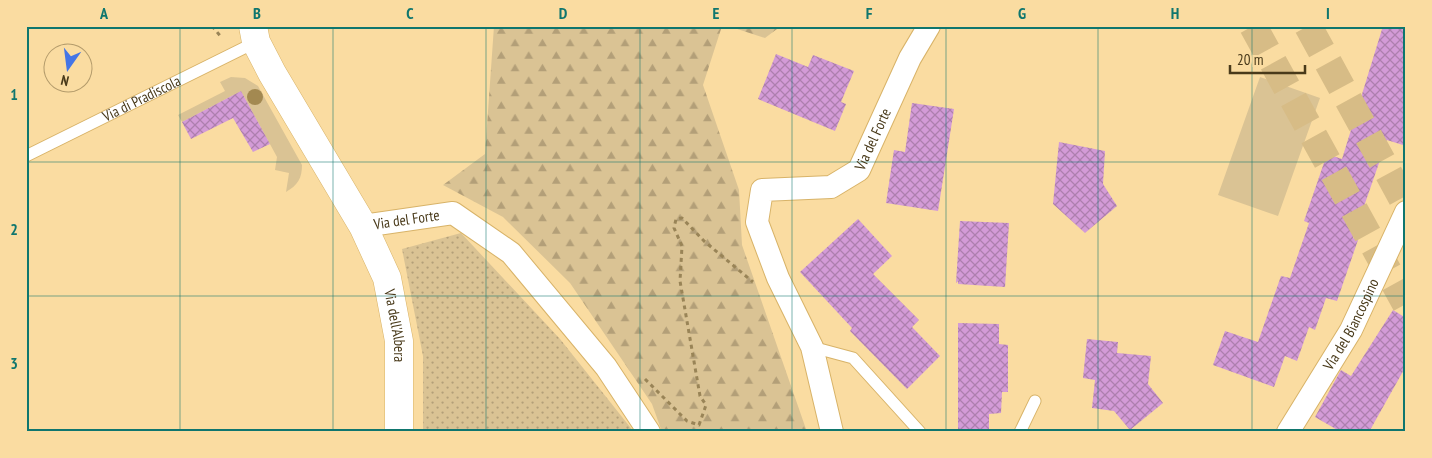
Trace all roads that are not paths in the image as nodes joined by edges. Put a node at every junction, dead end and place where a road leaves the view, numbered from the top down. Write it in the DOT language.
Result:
graph roads {
  1 [pos="930,26"];
  2 [pos="255,34"];
  3 [pos="26,156"];
  4 [pos="1406,212"];
  5 [pos="363,226"];
  6 [pos="812,347"];
  7 [pos="1035,401"];
  8 [pos="399,432"];
  9 [pos="649,432"];
  10 [pos="832,432"];
  11 [pos="920,432"];
  12 [pos="1020,432"];
  13 [pos="1288,432"];
  1 -- 6 [label="street, Via del Forte"];
  2 -- 3 [label="lane, Via di Pradiscola"];
  2 -- 5 [label="street, Via di Pradiscola"];
  4 -- 13 [label="street, Via del Biancospino"];
  5 -- 8 [label="street, Via dell'Albera"];
  5 -- 9 [label="street, Via del Forte"];
  6 -- 10 [label="street, Via del Forte"];
  6 -- 11 [label="lane"];
  7 -- 12 [label="lane"];
}
